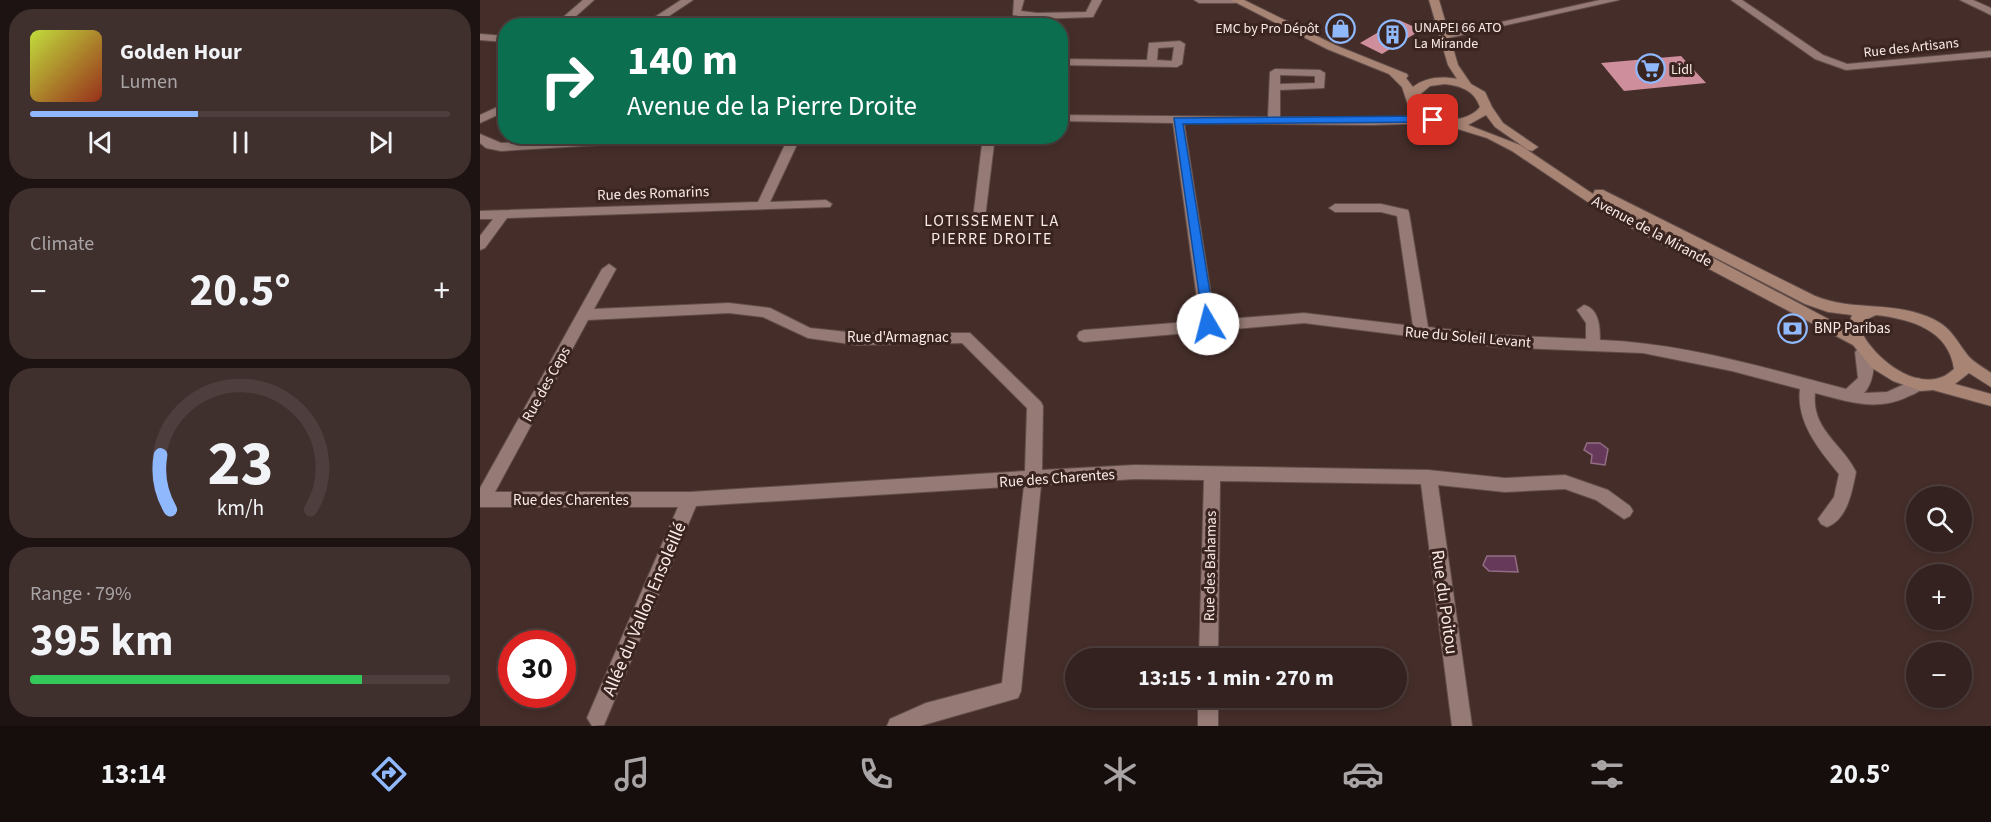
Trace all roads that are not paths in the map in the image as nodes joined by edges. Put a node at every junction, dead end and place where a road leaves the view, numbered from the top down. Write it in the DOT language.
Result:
graph roads {
  1 [pos="589,0"];
  2 [pos="688,0"];
  3 [pos="1019,0"];
  4 [pos="1097,0"];
  5 [pos="1199,0"];
  6 [pos="1236,0"];
  7 [pos="1434,0"];
  8 [pos="1614,0"];
  9 [pos="1736,0"];
  10 [pos="1965,0"];
  11 [pos="1991,12"];
  12 [pos="568,18"];
  13 [pos="659,18"];
  14 [pos="1027,18"];
  15 [pos="1063,18"];
  16 [pos="1444,36"];
  17 [pos="480,37"];
  18 [pos="498,38"];
  19 [pos="1991,54"];
  20 [pos="1068,62"];
  21 [pos="1152,63"];
  22 [pos="1453,65"];
  23 [pos="1394,74"];
  24 [pos="1434,82"];
  25 [pos="1466,85"];
  26 [pos="1276,87"];
  27 [pos="1412,99"];
  28 [pos="1486,107"];
  29 [pos="498,110"];
  30 [pos="1068,118"];
  31 [pos="480,120"];
  32 [pos="1178,120"];
  33 [pos="1433,120"];
  34 [pos="1274,121"];
  35 [pos="1389,121"];
  36 [pos="1451,123"];
  37 [pos="480,138"];
  38 [pos="550,144"];
  39 [pos="791,144"];
  40 [pos="988,144"];
  41 [pos="826,204"];
  42 [pos="762,206"];
  43 [pos="1335,208"];
  44 [pos="503,214"];
  45 [pos="480,215"];
  46 [pos="979,218"];
  47 [pos="480,245"];
  48 [pos="609,269"];
  49 [pos="1584,310"];
  50 [pos="1866,311"];
  51 [pos="585,315"];
  52 [pos="1208,324"];
  53 [pos="1422,334"];
  54 [pos="1084,336"];
  55 [pos="1593,345"];
  56 [pos="1858,346"];
  57 [pos="1962,360"];
  58 [pos="1991,381"];
  59 [pos="1917,384"];
  60 [pos="1808,385"];
  61 [pos="1935,386"];
  62 [pos="1848,395"];
  63 [pos="1991,400"];
  64 [pos="1212,474"];
  65 [pos="1428,477"];
  66 [pos="1033,480"];
  67 [pos="690,499"];
  68 [pos="481,500"];
  69 [pos="1624,511"];
  70 [pos="1827,519"];
  71 [pos="1209,648"];
  72 [pos="1208,708"];
  73 [pos="597,718"];
  74 [pos="897,726"];
  75 [pos="1208,726"];
  76 [pos="1462,726"];
  1 -- 12 [label="street"];
  2 -- 13 [label="street"];
  3 -- 14 [label="street"];
  4 -- 15 [label="street"];
  5 -- 6 [label="street"];
  6 -- 23 [label="main road"];
  7 -- 16 [label="main road, Avenue de la Mirande"];
  8 -- 16 [label="street"];
  9 -- 19 [label="street, Rue des Artisans"];
  10 -- 11 [label="street"];
  16 -- 22 [label="main road, Avenue de la Mirande"];
  17 -- 18 [label="street"];
  20 -- 21 [label="street"];
  22 -- 24 [label="main road"];
  22 -- 25 [label="main road, Avenue de la Mirande"];
  23 -- 24 [label="main road"];
  23 -- 27 [label="main road"];
  24 -- 25 [label="main road"];
  24 -- 27 [label="main road"];
  25 -- 28 [label="main road, Avenue de la Mirande"];
  26 -- 34 [label="street"];
  27 -- 33 [label="main road"];
  27 -- 35 [label="street"];
  28 -- 36 [label="main road"];
  28 -- 50 [label="main road, Avenue de la Mirande"];
  29 -- 31 [label="street"];
  30 -- 32 [label="street"];
  32 -- 34 [label="street"];
  32 -- 52 [label="street"];
  33 -- 35 [label="street"];
  33 -- 36 [label="main road, Avenue de la Mirande"];
  34 -- 35 [label="street"];
  36 -- 56 [label="main road, Avenue de la Mirande"];
  37 -- 38 [label="street"];
  39 -- 42 [label="street"];
  40 -- 46 [label="street"];
  41 -- 42 [label="street, Rue des Romarins"];
  42 -- 44 [label="street, Rue des Romarins"];
  43 -- 53 [label="street"];
  44 -- 45 [label="street, Rue des Romarins"];
  44 -- 47 [label="street"];
  48 -- 51 [label="street, Rue des Ceps"];
  49 -- 55 [label="street"];
  50 -- 56 [label="main road"];
  50 -- 57 [label="main road, Avenue de la Mirande"];
  51 -- 66 [label="street, Rue d'Armagnac"];
  51 -- 68 [label="street, Rue des Ceps"];
  52 -- 53 [label="street, Rue du Soleil Levant"];
  52 -- 54 [label="street, Rue du Soleil Levant"];
  53 -- 55 [label="street, Rue du Soleil Levant"];
  55 -- 60 [label="street, Rue du Soleil Levant"];
  56 -- 59 [label="main road, Avenue de la Mirande"];
  56 -- 62 [label="street"];
  57 -- 58 [label="main road"];
  57 -- 61 [label="main road"];
  59 -- 61 [label="main road, Avenue de la Mirande"];
  59 -- 62 [label="street, Rue du Soleil Levant"];
  60 -- 62 [label="street, Rue du Soleil Levant"];
  60 -- 70 [label="street"];
  61 -- 63 [label="main road"];
  64 -- 65 [label="street, Rue des Charentes"];
  64 -- 66 [label="street, Rue des Charentes"];
  64 -- 71 [label="street, Rue des Bahamas"];
  65 -- 69 [label="street, Rue des Charentes"];
  65 -- 76 [label="street, Rue du Poitou"];
  66 -- 67 [label="street, Rue des Charentes"];
  66 -- 74 [label="street, Rue d'Armagnac"];
  67 -- 68 [label="street, Rue des Charentes"];
  67 -- 73 [label="street, Allée du Vallon Ensoleillé"];
  72 -- 75 [label="street"];
}
